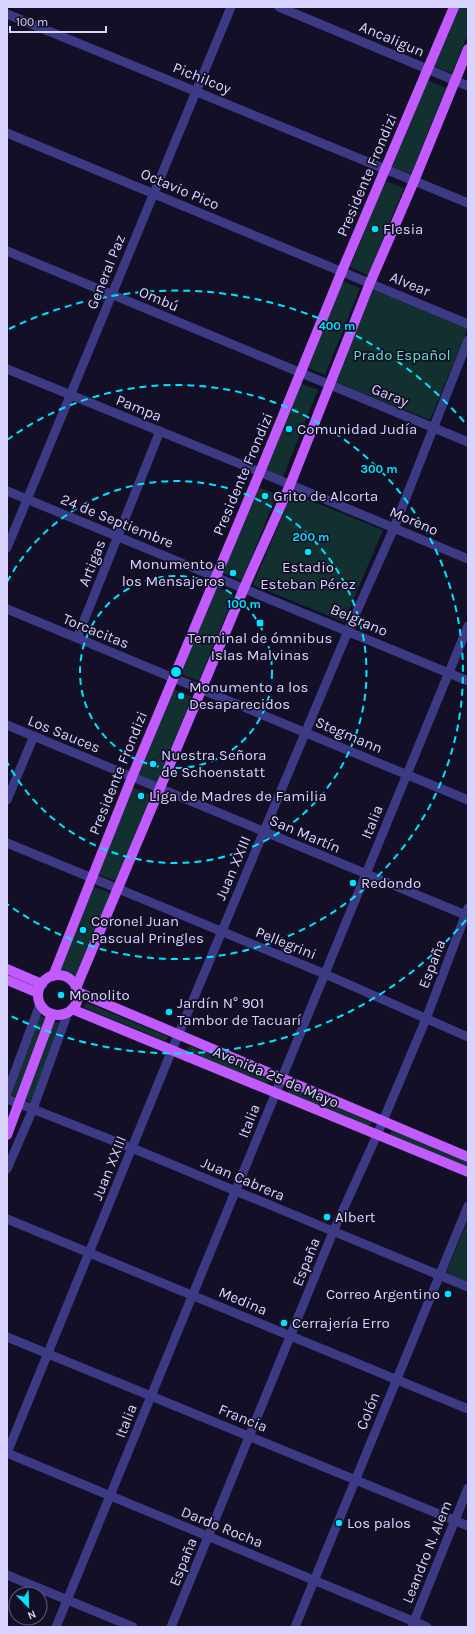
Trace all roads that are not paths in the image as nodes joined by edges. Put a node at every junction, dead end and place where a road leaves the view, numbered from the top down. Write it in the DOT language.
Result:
graph roads {
  1 [pos="231,7"];
  2 [pos="279,7"];
  3 [pos="454,7"];
  4 [pos="7,14"];
  5 [pos="468,48"];
  6 [pos="427,69"];
  7 [pos="455,81"];
  8 [pos="468,86"];
  9 [pos="196,91"];
  10 [pos="7,133"];
  11 [pos="386,169"];
  12 [pos="414,180"];
  13 [pos="154,193"];
  14 [pos="468,203"];
  15 [pos="7,251"];
  16 [pos="342,271"];
  17 [pos="370,283"];
  18 [pos="112,294"];
  19 [pos="468,324"];
  20 [pos="468,340"];
  21 [pos="7,369"];
  22 [pos="301,373"];
  23 [pos="329,384"];
  24 [pos="70,395"];
  25 [pos="433,428"];
  26 [pos="160,431"];
  27 [pos="468,442"];
  28 [pos="260,472"];
  29 [pos="290,485"];
  30 [pos="7,491"];
  31 [pos="27,499"];
  32 [pos="394,528"];
  33 [pos="118,536"];
  34 [pos="7,548"];
  35 [pos="468,559"];
  36 [pos="216,576"];
  37 [pos="244,588"];
  38 [pos="7,609"];
  39 [pos="468,626"];
  40 [pos="348,631"];
  41 [pos="77,638"];
  42 [pos="449,673"];
  43 [pos="174,678"];
  44 [pos="468,680"];
  45 [pos="202,689"];
  46 [pos="7,725"];
  47 [pos="306,732"];
  48 [pos="34,736"];
  49 [pos="407,774"];
  50 [pos="132,777"];
  51 [pos="160,789"];
  52 [pos="7,800"];
  53 [pos="468,800"];
  54 [pos="264,832"];
  55 [pos="7,843"];
  56 [pos="366,874"];
  57 [pos="91,878"];
  58 [pos="117,888"];
  59 [pos="467,913"];
  60 [pos="221,932"];
  61 [pos="7,969"];
  62 [pos="325,974"];
  63 [pos="53,976"];
  64 [pos="7,980"];
  65 [pos="40,988"];
  66 [pos="77,990"];
  67 [pos="40,1004"];
  68 [pos="70,1010"];
  69 [pos="52,1014"];
  70 [pos="426,1019"];
  71 [pos="178,1035"];
  72 [pos="468,1037"];
  73 [pos="172,1050"];
  74 [pos="282,1079"];
  75 [pos="7,1093"];
  76 [pos="276,1093"];
  77 [pos="7,1099"];
  78 [pos="20,1103"];
  79 [pos="33,1109"];
  80 [pos="383,1121"];
  81 [pos="7,1135"];
  82 [pos="377,1135"];
  83 [pos="132,1148"];
  84 [pos="468,1157"];
  85 [pos="7,1169"];
  86 [pos="468,1172"];
  87 [pos="236,1191"];
  88 [pos="468,1206"];
  89 [pos="7,1219"];
  90 [pos="333,1232"];
  91 [pos="89,1252"];
  92 [pos="439,1276"];
  93 [pos="468,1287"];
  94 [pos="193,1296"];
  95 [pos="290,1336"];
  96 [pos="7,1337"];
  97 [pos="48,1353"];
  98 [pos="396,1380"];
  99 [pos="152,1396"];
  100 [pos="468,1409"];
  101 [pos="250,1436"];
  102 [pos="7,1453"];
  103 [pos="356,1480"];
  104 [pos="468,1488"];
  105 [pos="110,1496"];
  106 [pos="455,1521"];
  107 [pos="468,1526"];
  108 [pos="208,1537"];
  109 [pos="7,1575"];
  110 [pos="314,1580"];
  111 [pos="68,1600"];
  112 [pos="412,1624"];
  113 [pos="56,1627"];
  114 [pos="133,1627"];
  115 [pos="171,1627"];
  116 [pos="295,1627"];
  117 [pos="427,1627"];
  1 -- 9 [label="street, General Paz"];
  2 -- 6 [label="street, Ancaligun"];
  3 -- 6 [label="main road, Presidente Frondizi"];
  4 -- 9 [label="street, Pichilcoy"];
  5 -- 7 [label="main road"];
  6 -- 7 [label="street"];
  6 -- 11 [label="main road, Presidente Frondizi"];
  7 -- 8 [label="street"];
  7 -- 12 [label="main road"];
  9 -- 11 [label="street, Pichilcoy"];
  9 -- 13 [label="street, General Paz"];
  10 -- 13 [label="street, Octavio Pico"];
  11 -- 12 [label="street, Pichilcoy"];
  11 -- 16 [label="main road, Presidente Frondizi"];
  12 -- 14 [label="street, Pichilcoy"];
  12 -- 17 [label="main road"];
  13 -- 16 [label="street, Octavio Pico"];
  13 -- 18 [label="street, General Paz"];
  15 -- 18 [label="street, Ombú"];
  16 -- 17 [label="street, Alvear"];
  16 -- 22 [label="main road, Presidente Frondizi"];
  17 -- 19 [label="street, Alvear"];
  17 -- 23 [label="main road"];
  18 -- 22 [label="street, Ombú"];
  18 -- 24 [label="street, General Paz"];
  20 -- 25 [label="street, Juan XXIII"];
  21 -- 24 [label="street, Pampa"];
  22 -- 23 [label="street, Garay"];
  22 -- 28 [label="main road, Presidente Frondizi"];
  23 -- 25 [label="street, Garay"];
  23 -- 29 [label="main road"];
  24 -- 26 [label="street, Pampa"];
  24 -- 31 [label="street, General Paz"];
  25 -- 27 [label="street, Garay"];
  25 -- 32 [label="street, Juan XXIII"];
  26 -- 28 [label="street, Pampa"];
  26 -- 33 [label="street, Artigas"];
  28 -- 29 [label="street, Moreno"];
  28 -- 36 [label="main road, Presidente Frondizi"];
  29 -- 32 [label="street, Moreno"];
  29 -- 37 [label="main road"];
  30 -- 31 [label="street, 24 de Septiembre"];
  31 -- 33 [label="street, 24 de Septiembre"];
  31 -- 34 [label="street, General Paz"];
  32 -- 35 [label="street, Moreno"];
  32 -- 40 [label="street, Juan XXIII"];
  33 -- 36 [label="street, 24 de Septiembre"];
  33 -- 41 [label="street, Artigas"];
  36 -- 37 [label="street, Belgrano"];
  36 -- 43 [label="main road, Presidente Frondizi"];
  37 -- 40 [label="street, Belgrano"];
  37 -- 45 [label="main road"];
  38 -- 41 [label="street, Torcacitas"];
  39 -- 42 [label="street, Italia"];
  40 -- 42 [label="street, Belgrano"];
  40 -- 47 [label="street, Juan XXIII"];
  41 -- 43 [label="street, Torcacitas"];
  42 -- 44 [label="street, Belgrano"];
  42 -- 49 [label="street, Italia"];
  43 -- 45 [label="street, Stegmann"];
  43 -- 50 [label="main road, Presidente Frondizi"];
  45 -- 47 [label="street, Stegmann"];
  45 -- 51 [label="main road"];
  46 -- 48 [label="street, Los Sauces"];
  47 -- 49 [label="street, Stegmann"];
  47 -- 54 [label="street, Juan XXIII"];
  48 -- 50 [label="street, Los Sauces"];
  48 -- 52 [label="street"];
  49 -- 53 [label="street, Stegmann"];
  49 -- 56 [label="street, Italia"];
  50 -- 51 [label="street, San Martín"];
  50 -- 57 [label="main road, Presidente Frondizi"];
  51 -- 54 [label="street, San Martín"];
  51 -- 58 [label="main road"];
  54 -- 56 [label="street, San Martín"];
  54 -- 60 [label="street, Juan XXIII"];
  55 -- 57 [label="street, Pellegrini"];
  56 -- 59 [label="street, San Martín"];
  56 -- 62 [label="street, Italia"];
  57 -- 58 [label="street, Pellegrini"];
  57 -- 63 [label="main road, Presidente Frondizi"];
  58 -- 60 [label="street, Pellegrini"];
  58 -- 66 [label="main road"];
  59 -- 70 [label="street, España"];
  60 -- 62 [label="street, Pellegrini"];
  60 -- 71 [label="street, Juan XXIII"];
  61 -- 65 [label="main road"];
  62 -- 70 [label="street, Pellegrini"];
  62 -- 74 [label="street, Italia"];
  63 -- 65 [label="main road"];
  63 -- 66 [label="main road"];
  64 -- 65 [label="main road"];
  65 -- 67 [label="main road"];
  66 -- 68 [label="main road"];
  66 -- 71 [label="main road, Avenida 25 de Mayo"];
  67 -- 69 [label="main road"];
  67 -- 75 [label="street"];
  68 -- 69 [label="main road"];
  68 -- 73 [label="main road, Avenida 25 de Mayo"];
  68 -- 79 [label="street"];
  69 -- 78 [label="main road"];
  70 -- 72 [label="street, Pellegrini"];
  70 -- 80 [label="street, España"];
  71 -- 73 [label="street, Juan XXIII"];
  71 -- 74 [label="main road, Avenida 25 de Mayo"];
  73 -- 76 [label="main road, Avenida 25 de Mayo"];
  73 -- 83 [label="street, Juan XXIII"];
  74 -- 76 [label="street, Italia"];
  74 -- 80 [label="main road, Avenida 25 de Mayo"];
  76 -- 82 [label="main road, Avenida 25 de Mayo"];
  76 -- 87 [label="street, Italia"];
  77 -- 78 [label="street, Juan Cabrera"];
  78 -- 79 [label="street, Juan Cabrera"];
  78 -- 81 [label="main road"];
  79 -- 83 [label="street, Juan Cabrera"];
  79 -- 85 [label="street"];
  80 -- 82 [label="street, España"];
  80 -- 84 [label="main road, Avenida 25 de Mayo"];
  82 -- 86 [label="main road, Avenida 25 de Mayo"];
  82 -- 90 [label="street, España"];
  83 -- 87 [label="street, Juan Cabrera"];
  83 -- 91 [label="street, Juan XXIII"];
  87 -- 90 [label="street, Juan Cabrera"];
  87 -- 94 [label="street, Italia"];
  88 -- 92 [label="street, Colón"];
  89 -- 91 [label="street, Medina"];
  90 -- 92 [label="street, Juan Cabrera"];
  90 -- 95 [label="street, España"];
  91 -- 94 [label="street, Medina"];
  91 -- 97 [label="street, Juan XXIII"];
  92 -- 93 [label="street, Juan Cabrera"];
  92 -- 98 [label="street, Colón"];
  94 -- 95 [label="street, Medina"];
  94 -- 99 [label="street, Italia"];
  95 -- 98 [label="street, Medina"];
  95 -- 101 [label="street, España"];
  96 -- 97 [label="street, Francia"];
  97 -- 99 [label="street, Francia"];
  97 -- 102 [label="street, Juan XXIII"];
  98 -- 100 [label="street, Medina"];
  98 -- 103 [label="street, Colón"];
  99 -- 101 [label="street, Francia"];
  99 -- 105 [label="street, Italia"];
  101 -- 103 [label="street, Francia"];
  101 -- 108 [label="street, España"];
  102 -- 105 [label="street, Dardo Rocha"];
  103 -- 106 [label="street, Francia"];
  103 -- 110 [label="street, Colón"];
  104 -- 106 [label="street, Leandro N. Alem"];
  105 -- 108 [label="street, Dardo Rocha"];
  105 -- 111 [label="street, Italia"];
  106 -- 107 [label="street, Francia"];
  106 -- 112 [label="street, Leandro N. Alem"];
  108 -- 110 [label="street, Dardo Rocha"];
  108 -- 115 [label="street, España"];
  109 -- 111 [label="street"];
  110 -- 112 [label="street, Dardo Rocha"];
  110 -- 116 [label="street, Colón"];
  111 -- 113 [label="street, Italia"];
  111 -- 114 [label="street"];
  112 -- 117 [label="street, Dardo Rocha"];
}
